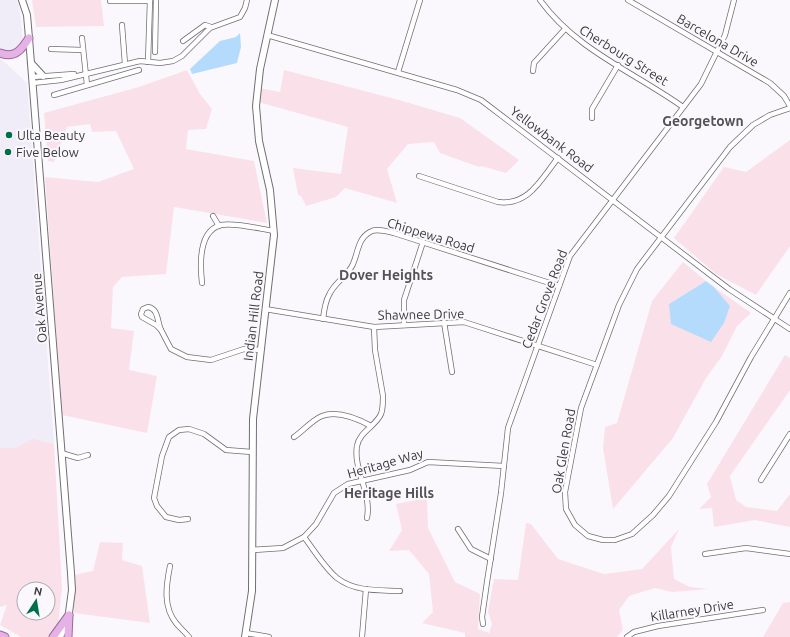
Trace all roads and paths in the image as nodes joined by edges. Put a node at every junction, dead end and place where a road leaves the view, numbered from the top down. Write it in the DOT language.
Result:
graph roads {
  1 [pos="22,0"];
  2 [pos="156,0"];
  3 [pos="246,0"];
  4 [pos="274,0"];
  5 [pos="420,0"];
  6 [pos="540,0"];
  7 [pos="628,0"];
  8 [pos="734,0"];
  9 [pos="110,1"];
  10 [pos="150,1"];
  11 [pos="155,23"];
  12 [pos="148,24"];
  13 [pos="122,25"];
  14 [pos="212,27"];
  15 [pos="565,30"];
  16 [pos="267,35"];
  17 [pos="29,38"];
  18 [pos="82,38"];
  19 [pos="183,41"];
  20 [pos="51,49"];
  21 [pos="83,50"];
  22 [pos="155,52"];
  23 [pos="0,53"];
  24 [pos="718,53"];
  25 [pos="148,62"];
  26 [pos="31,63"];
  27 [pos="125,64"];
  28 [pos="618,65"];
  29 [pos="139,70"];
  30 [pos="533,71"];
  31 [pos="398,72"];
  32 [pos="86,74"];
  33 [pos="43,76"];
  34 [pos="32,80"];
  35 [pos="87,85"];
  36 [pos="54,95"];
  37 [pos="683,107"];
  38 [pos="790,107"];
  39 [pos="592,118"];
  40 [pos="558,158"];
  41 [pos="419,176"];
  42 [pos="612,199"];
  43 [pos="213,216"];
  44 [pos="219,226"];
  45 [pos="274,231"];
  46 [pos="661,237"];
  47 [pos="423,242"];
  48 [pos="202,283"];
  49 [pos="559,286"];
  50 [pos="790,293"];
  51 [pos="265,309"];
  52 [pos="323,319"];
  53 [pos="774,319"];
  54 [pos="444,322"];
  55 [pos="404,325"];
  56 [pos="374,327"];
  57 [pos="790,329"];
  58 [pos="161,330"];
  59 [pos="538,346"];
  60 [pos="261,350"];
  61 [pos="597,365"];
  62 [pos="452,372"];
  63 [pos="372,426"];
  64 [pos="790,434"];
  65 [pos="294,437"];
  66 [pos="252,452"];
  67 [pos="62,453"];
  68 [pos="88,455"];
  69 [pos="504,466"];
  70 [pos="761,480"];
  71 [pos="363,481"];
  72 [pos="367,518"];
  73 [pos="188,519"];
  74 [pos="458,529"];
  75 [pos="304,537"];
  76 [pos="252,550"];
  77 [pos="705,554"];
  78 [pos="790,554"];
  79 [pos="491,559"];
  80 [pos="170,566"];
  81 [pos="366,589"];
  82 [pos="400,591"];
  83 [pos="763,610"];
  84 [pos="69,615"];
  85 [pos="483,624"];
  86 [pos="0,634"];
  87 [pos="246,635"];
  88 [pos="5,637"];
  89 [pos="53,637"];
  90 [pos="60,637"];
  91 [pos="64,637"];
  92 [pos="68,637"];
  93 [pos="189,637"];
  94 [pos="269,637"];
  95 [pos="362,637"];
  96 [pos="627,637"];
  1 -- 17 [label="street, Oak Avenue"];
  2 -- 11 [label="street"];
  3 -- 14 [label="street"];
  4 -- 16 [label="street, Indian Hill Road"];
  5 -- 31 [label="street"];
  6 -- 15 [label="street, Cherbourg Street"];
  7 -- 24 [label="street, Barcelona Drive"];
  8 -- 24 [label="street, Cedar Grove Road"];
  9 -- 10 [label="street"];
  10 -- 12 [label="street"];
  11 -- 12 [label="street"];
  11 -- 22 [label="street"];
  12 -- 25 [label="street"];
  13 -- 27 [label="street"];
  14 -- 19 [label="street"];
  14 -- 25 [label="street"];
  15 -- 28 [label="street, Cherbourg Street"];
  15 -- 30 [label="street"];
  16 -- 31 [label="street, Yellowbank Road"];
  16 -- 45 [label="street, Indian Hill Road"];
  17 -- 23 [label="main road"];
  17 -- 26 [label="street, Oak Avenue"];
  18 -- 21 [label="street"];
  20 -- 21 [label="street"];
  21 -- 32 [label="street"];
  24 -- 37 [label="street, Cedar Grove Road"];
  24 -- 38 [label="street, Barcelona Drive"];
  25 -- 27 [label="street"];
  26 -- 33 [label="street"];
  26 -- 34 [label="street, Oak Avenue"];
  27 -- 32 [label="street"];
  28 -- 37 [label="street, Cherbourg Street"];
  28 -- 39 [label="street"];
  29 -- 35 [label="street"];
  31 -- 40 [label="street, Yellowbank Road"];
  32 -- 33 [label="street"];
  32 -- 34 [label="street"];
  32 -- 35 [label="street"];
  33 -- 34 [label="street"];
  34 -- 67 [label="street, Oak Avenue"];
  35 -- 36 [label="street"];
  37 -- 42 [label="street, Cedar Grove Road"];
  38 -- 46 [label="street, Oak Glen Road"];
  40 -- 41 [label="street"];
  40 -- 42 [label="street, Yellowbank Road"];
  42 -- 46 [label="street, Yellowbank Road"];
  42 -- 49 [label="street, Cedar Grove Road"];
  43 -- 44 [label="street"];
  44 -- 45 [label="street"];
  44 -- 48 [label="street"];
  45 -- 51 [label="street, Indian Hill Road"];
  46 -- 53 [label="street, Yellowbank Road"];
  46 -- 61 [label="street, Oak Glen Road"];
  47 -- 49 [label="street, Chippewa Road"];
  47 -- 52 [label="street, Chippewa Road"];
  47 -- 55 [label="street"];
  49 -- 59 [label="street, Cedar Grove Road"];
  50 -- 53 [label="street, Oak Glen Road"];
  51 -- 52 [label="street, Shawnee Drive"];
  51 -- 60 [label="street, Indian Hill Road"];
  52 -- 56 [label="street, Shawnee Drive"];
  53 -- 57 [label="street, Yellowbank Road"];
  53 -- 61 [label="street, Oak Glen Road"];
  54 -- 55 [label="street, Shawnee Drive"];
  54 -- 59 [label="street, Shawnee Drive"];
  54 -- 62 [label="street"];
  55 -- 56 [label="street, Shawnee Drive"];
  56 -- 63 [label="street"];
  58 -- 58 [label="street"];
  58 -- 60 [label="street"];
  59 -- 61 [label="street, Shawnee Drive"];
  59 -- 69 [label="street, Cedar Grove Road"];
  60 -- 66 [label="street, Indian Hill Road"];
  63 -- 65 [label="street"];
  63 -- 71 [label="street"];
  64 -- 70 [label="street"];
  66 -- 73 [label="street"];
  66 -- 76 [label="street, Indian Hill Road"];
  67 -- 68 [label="street"];
  67 -- 84 [label="street, Oak Avenue"];
  69 -- 71 [label="street, Heritage Way"];
  69 -- 79 [label="street, Cedar Grove Road"];
  71 -- 72 [label="street"];
  71 -- 75 [label="street, Heritage Way"];
  74 -- 79 [label="street"];
  75 -- 76 [label="street, Heritage Way"];
  75 -- 81 [label="street"];
  76 -- 87 [label="street, Indian Hill Road"];
  77 -- 78 [label="street"];
  79 -- 85 [label="street, Cedar Grove Road"];
  80 -- 93 [label="street"];
  81 -- 82 [label="street"];
  81 -- 95 [label="street"];
  83 -- 96 [label="street, Killarney Drive"];
  84 -- 89 [label="main road"];
  84 -- 90 [label="street, Oak Avenue"];
  84 -- 91 [label="street, Oak Avenue"];
  84 -- 92 [label="main road"];
  86 -- 88 [label="main road"];
  87 -- 94 [label="street"];
}
